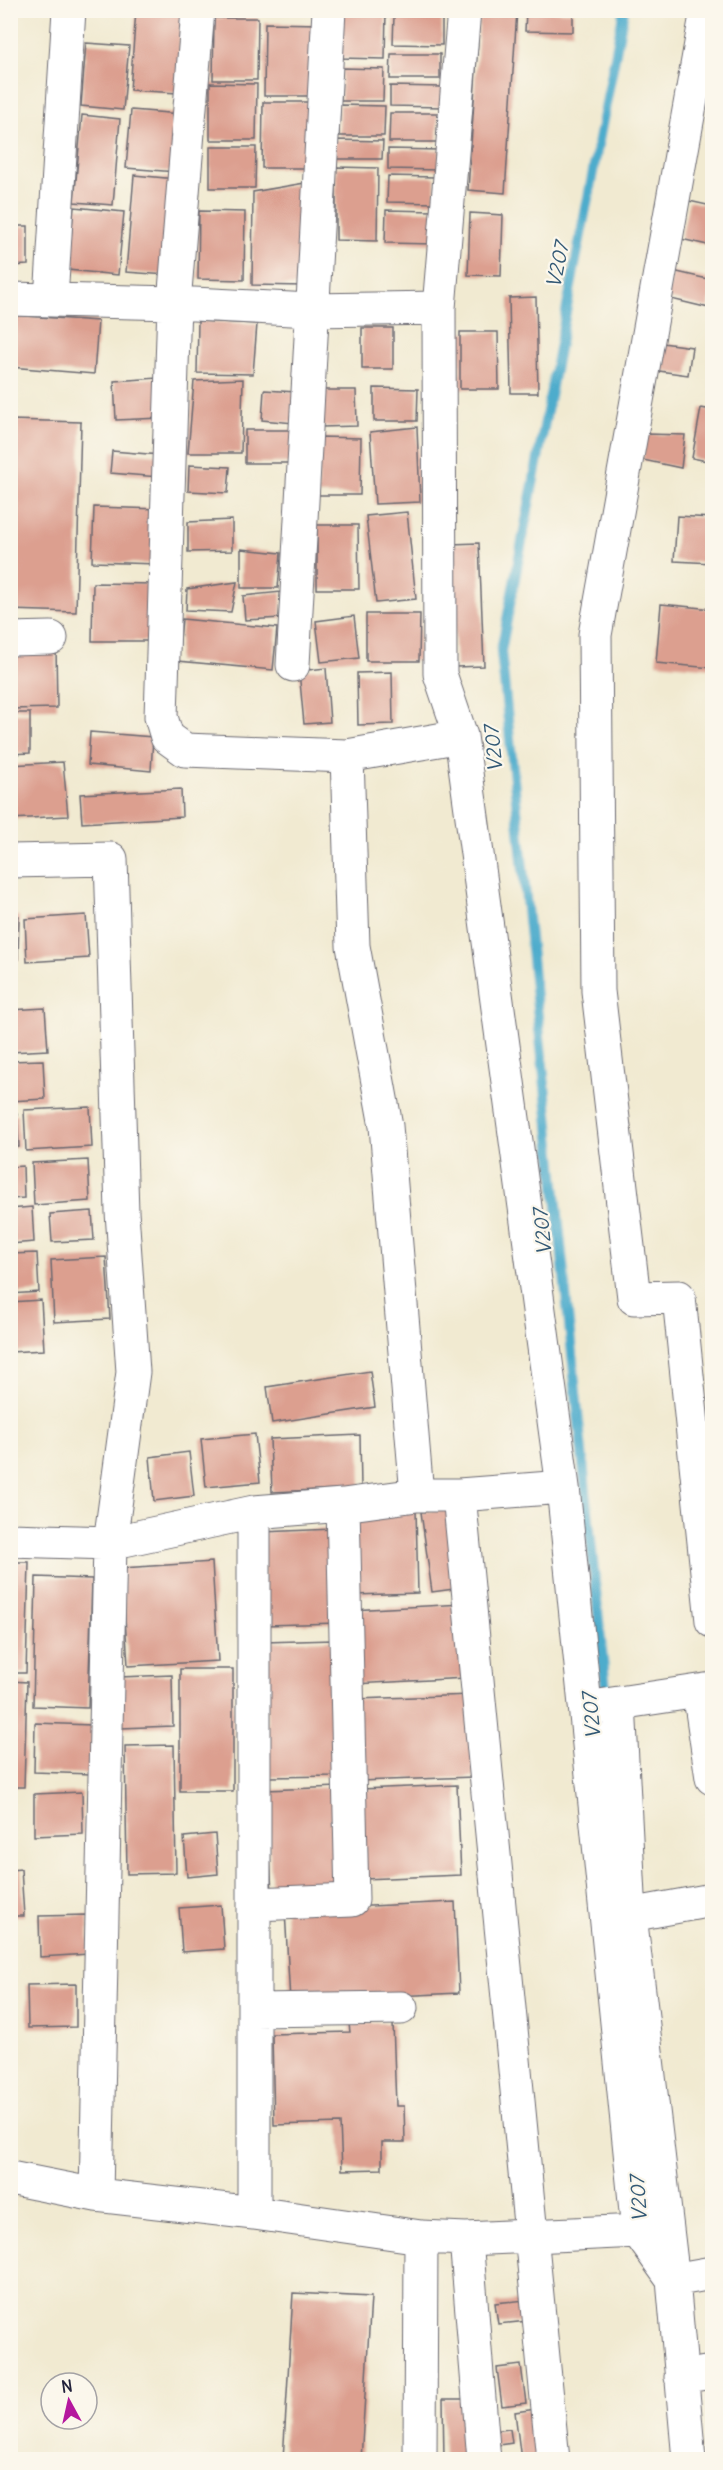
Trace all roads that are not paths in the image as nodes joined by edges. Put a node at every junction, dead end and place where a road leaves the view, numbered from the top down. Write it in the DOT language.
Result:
graph roads {
  1 [pos="69,10"];
  2 [pos="198,10"];
  3 [pos="329,10"];
  4 [pos="464,10"];
  5 [pos="707,10"];
  6 [pos="10,299"];
  7 [pos="51,299"];
  8 [pos="174,303"];
  9 [pos="439,308"];
  10 [pos="311,310"];
  11 [pos="51,638"];
  12 [pos="10,639"];
  13 [pos="293,665"];
  14 [pos="460,736"];
  15 [pos="347,756"];
  16 [pos="10,861"];
  17 [pos="562,1487"];
  18 [pos="417,1495"];
  19 [pos="459,1495"];
  20 [pos="343,1504"];
  21 [pos="254,1512"];
  22 [pos="10,1540"];
  23 [pos="110,1543"];
  24 [pos="712,1620"];
  25 [pos="706,1690"];
  26 [pos="603,1705"];
  27 [pos="712,1778"];
  28 [pos="712,1900"];
  29 [pos="255,1904"];
  30 [pos="630,1915"];
  31 [pos="401,2008"];
  32 [pos="255,2010"];
  33 [pos="10,2178"];
  34 [pos="96,2195"];
  35 [pos="254,2213"];
  36 [pos="532,2235"];
  37 [pos="421,2237"];
  38 [pos="643,2237"];
  39 [pos="466,2239"];
  40 [pos="712,2273"];
  41 [pos="672,2278"];
  42 [pos="712,2372"];
  43 [pos="681,2377"];
  44 [pos="420,2460"];
  45 [pos="484,2460"];
  46 [pos="553,2460"];
  47 [pos="689,2460"];
  1 -- 7 [label="street"];
  2 -- 8 [label="street"];
  3 -- 10 [label="street"];
  4 -- 9 [label="street"];
  5 -- 24 [label="street"];
  6 -- 7 [label="street"];
  7 -- 8 [label="street"];
  8 -- 10 [label="street"];
  8 -- 15 [label="street"];
  9 -- 10 [label="street"];
  9 -- 14 [label="street"];
  10 -- 13 [label="street"];
  11 -- 12 [label="street"];
  14 -- 15 [label="street"];
  14 -- 17 [label="street"];
  15 -- 18 [label="street"];
  16 -- 23 [label="street"];
  17 -- 19 [label="street"];
  17 -- 26 [label="street"];
  18 -- 19 [label="street"];
  18 -- 20 [label="street"];
  19 -- 36 [label="street"];
  20 -- 21 [label="street"];
  20 -- 29 [label="street"];
  21 -- 23 [label="street"];
  21 -- 29 [label="street"];
  22 -- 23 [label="street"];
  23 -- 34 [label="street"];
  25 -- 26 [label="street"];
  25 -- 27 [label="street"];
  26 -- 30 [label="street"];
  26 -- 38 [label="street"];
  28 -- 30 [label="street"];
  29 -- 32 [label="street"];
  30 -- 41 [label="street"];
  31 -- 32 [label="street"];
  32 -- 35 [label="street"];
  33 -- 34 [label="street"];
  34 -- 35 [label="street"];
  35 -- 37 [label="street"];
  36 -- 38 [label="street"];
  36 -- 39 [label="street"];
  36 -- 46 [label="street"];
  37 -- 39 [label="street"];
  37 -- 44 [label="street"];
  38 -- 41 [label="street"];
  39 -- 45 [label="street"];
  40 -- 41 [label="street"];
  41 -- 43 [label="street"];
  42 -- 43 [label="street"];
  43 -- 47 [label="street"];
}
